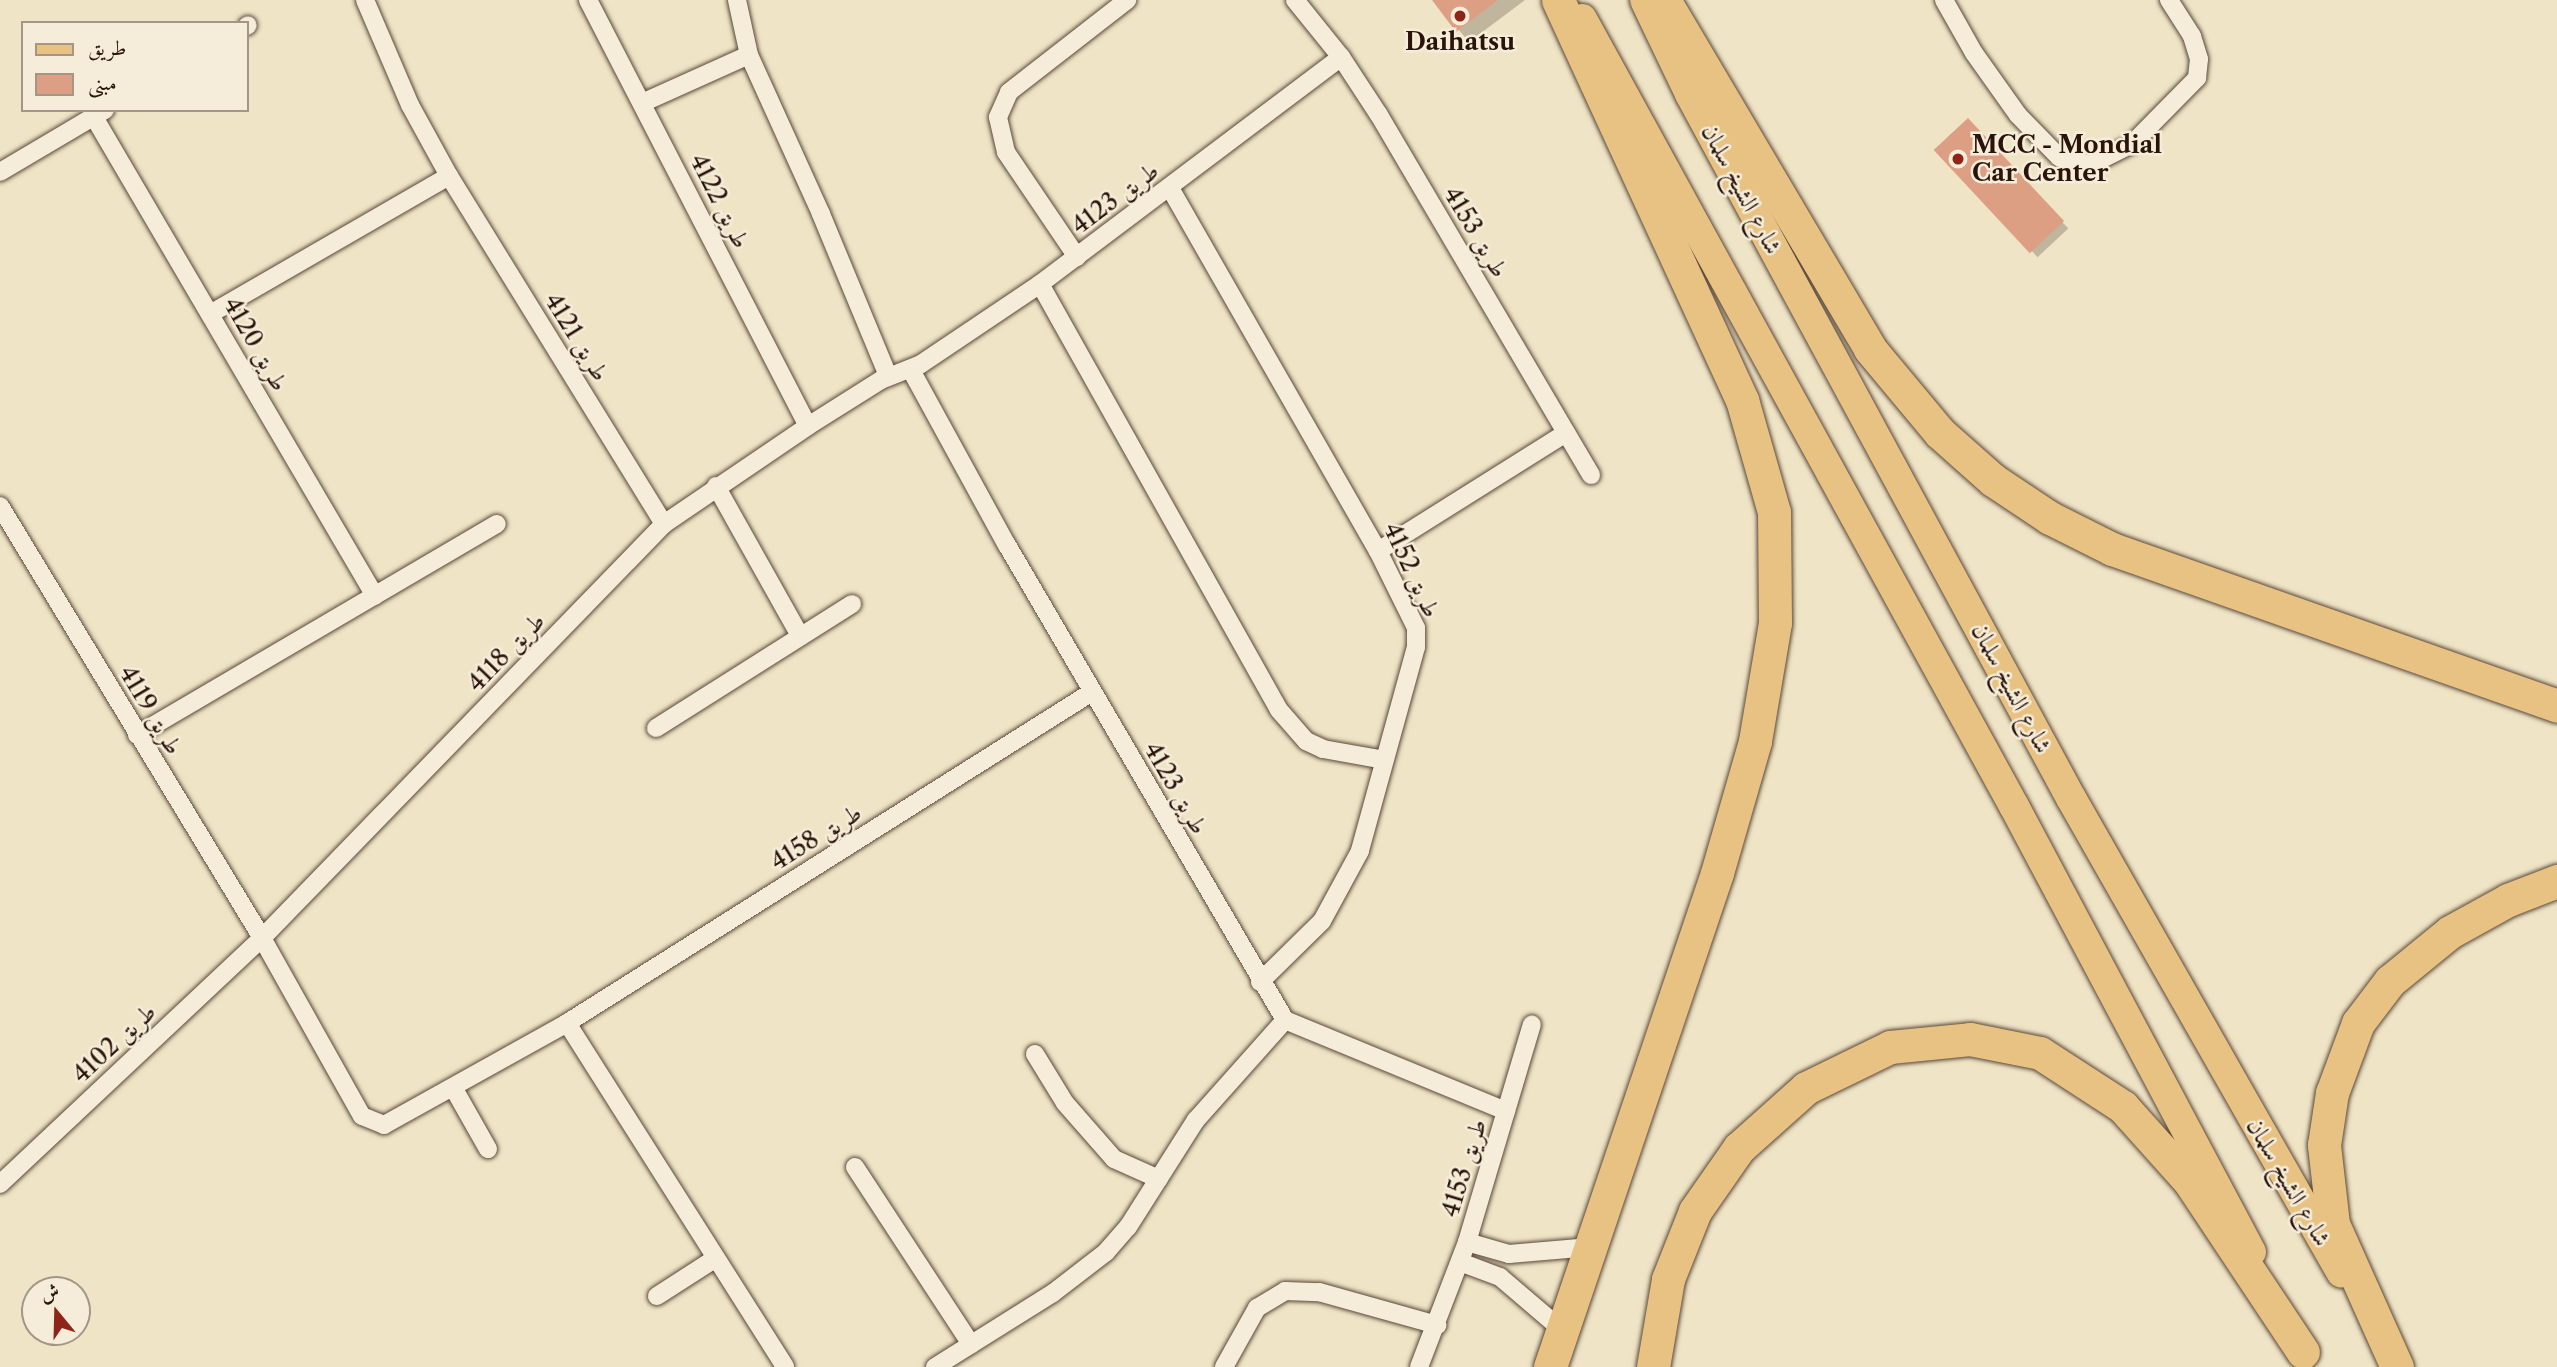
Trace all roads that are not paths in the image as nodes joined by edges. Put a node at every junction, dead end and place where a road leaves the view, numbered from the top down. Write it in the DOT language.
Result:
graph roads {
  1 [pos="365,0"];
  2 [pos="589,0"];
  3 [pos="737,0"];
  4 [pos="1126,0"];
  5 [pos="1295,0"];
  6 [pos="1558,0"];
  7 [pos="1572,0"];
  8 [pos="1644,0"];
  9 [pos="1664,0"];
  10 [pos="1944,0"];
  11 [pos="2169,0"];
  12 [pos="748,55"];
  13 [pos="1341,57"];
  14 [pos="642,103"];
  15 [pos="100,113"];
  16 [pos="0,172"];
  17 [pos="449,176"];
  18 [pos="1170,188"];
  19 [pos="1077,257"];
  20 [pos="1041,284"];
  21 [pos="210,314"];
  22 [pos="911,370"];
  23 [pos="888,376"];
  24 [pos="808,426"];
  25 [pos="1566,433"];
  26 [pos="1591,475"];
  27 [pos="716,485"];
  28 [pos="0,506"];
  29 [pos="496,524"];
  30 [pos="664,524"];
  31 [pos="1378,551"];
  32 [pos="374,596"];
  33 [pos="852,604"];
  34 [pos="799,634"];
  35 [pos="1092,692"];
  36 [pos="2557,706"];
  37 [pos="656,728"];
  38 [pos="137,735"];
  39 [pos="1384,761"];
  40 [pos="2557,881"];
  41 [pos="262,938"];
  42 [pos="1260,982"];
  43 [pos="1285,1020"];
  44 [pos="567,1023"];
  45 [pos="1532,1024"];
  46 [pos="1035,1054"];
  47 [pos="454,1089"];
  48 [pos="1506,1111"];
  49 [pos="488,1149"];
  50 [pos="855,1167"];
  51 [pos="1159,1179"];
  52 [pos="0,1184"];
  53 [pos="1467,1242"];
  54 [pos="1591,1247"];
  55 [pos="716,1258"];
  56 [pos="1460,1262"];
  57 [pos="657,1296"];
  58 [pos="1437,1325"];
  59 [pos="1562,1330"];
  60 [pos="971,1344"];
  61 [pos="2307,1359"];
  62 [pos="785,1367"];
  63 [pos="935,1367"];
  64 [pos="1224,1367"];
  65 [pos="1419,1367"];
  66 [pos="1550,1367"];
  67 [pos="1653,1367"];
  68 [pos="2396,1367"];
  1 -- 17 [label="street, طريق 4121"];
  2 -- 14 [label="street, طريق 4122"];
  3 -- 12 [label="street"];
  4 -- 19 [label="street"];
  5 -- 13 [label="street, طريق 4153"];
  6 -- 54 [label="highway"];
  7 -- 61 [label="main road"];
  8 -- 68 [label="main road, شارع الشيخ سلمان"];
  9 -- 36 [label="highway"];
  10 -- 11 [label="street"];
  12 -- 14 [label="street"];
  12 -- 23 [label="street"];
  13 -- 18 [label="street, طريق 4123"];
  13 -- 25 [label="street, طريق 4153"];
  14 -- 24 [label="street, طريق 4122"];
  15 -- 16 [label="street, طريق 4120"];
  15 -- 21 [label="street, طريق 4120"];
  17 -- 21 [label="street"];
  17 -- 30 [label="street, طريق 4121"];
  18 -- 19 [label="street, طريق 4123"];
  18 -- 31 [label="street, طريق 4152"];
  19 -- 20 [label="street, طريق 4123"];
  20 -- 22 [label="street, طريق 4123"];
  20 -- 39 [label="street"];
  21 -- 32 [label="street, طريق 4120"];
  22 -- 23 [label="street, طريق 4123"];
  22 -- 35 [label="street, طريق 4123"];
  23 -- 24 [label="street, طريق 4123"];
  24 -- 27 [label="street, طريق 4118"];
  25 -- 26 [label="street, طريق 4153"];
  25 -- 31 [label="street"];
  27 -- 30 [label="street, طريق 4118"];
  27 -- 34 [label="street"];
  28 -- 38 [label="street, طريق 4119"];
  29 -- 32 [label="street"];
  30 -- 41 [label="street, طريق 4118"];
  31 -- 39 [label="street, طريق 4152"];
  32 -- 38 [label="street"];
  33 -- 34 [label="street"];
  34 -- 37 [label="street"];
  35 -- 42 [label="street, طريق 4123"];
  35 -- 44 [label="street, طريق 4158"];
  38 -- 41 [label="street, طريق 4119"];
  39 -- 42 [label="street, طريق 4152"];
  40 -- 68 [label="highway"];
  41 -- 47 [label="street, طريق 4158"];
  41 -- 52 [label="street, طريق 4102"];
  42 -- 43 [label="street, طريق 4123"];
  43 -- 48 [label="street"];
  43 -- 51 [label="street"];
  44 -- 47 [label="street, طريق 4158"];
  44 -- 55 [label="street"];
  45 -- 48 [label="street, طريق 4153"];
  46 -- 51 [label="street"];
  47 -- 49 [label="street"];
  48 -- 53 [label="street, طريق 4153"];
  50 -- 60 [label="street"];
  51 -- 60 [label="street"];
  53 -- 54 [label="street"];
  53 -- 56 [label="street, طريق 4153"];
  54 -- 59 [label="highway"];
  55 -- 57 [label="street"];
  55 -- 62 [label="street"];
  56 -- 58 [label="street, طريق 4153"];
  56 -- 59 [label="street"];
  58 -- 64 [label="street"];
  58 -- 65 [label="street, طريق 4153"];
  59 -- 66 [label="highway"];
  60 -- 63 [label="street"];
  61 -- 67 [label="highway"];
}
